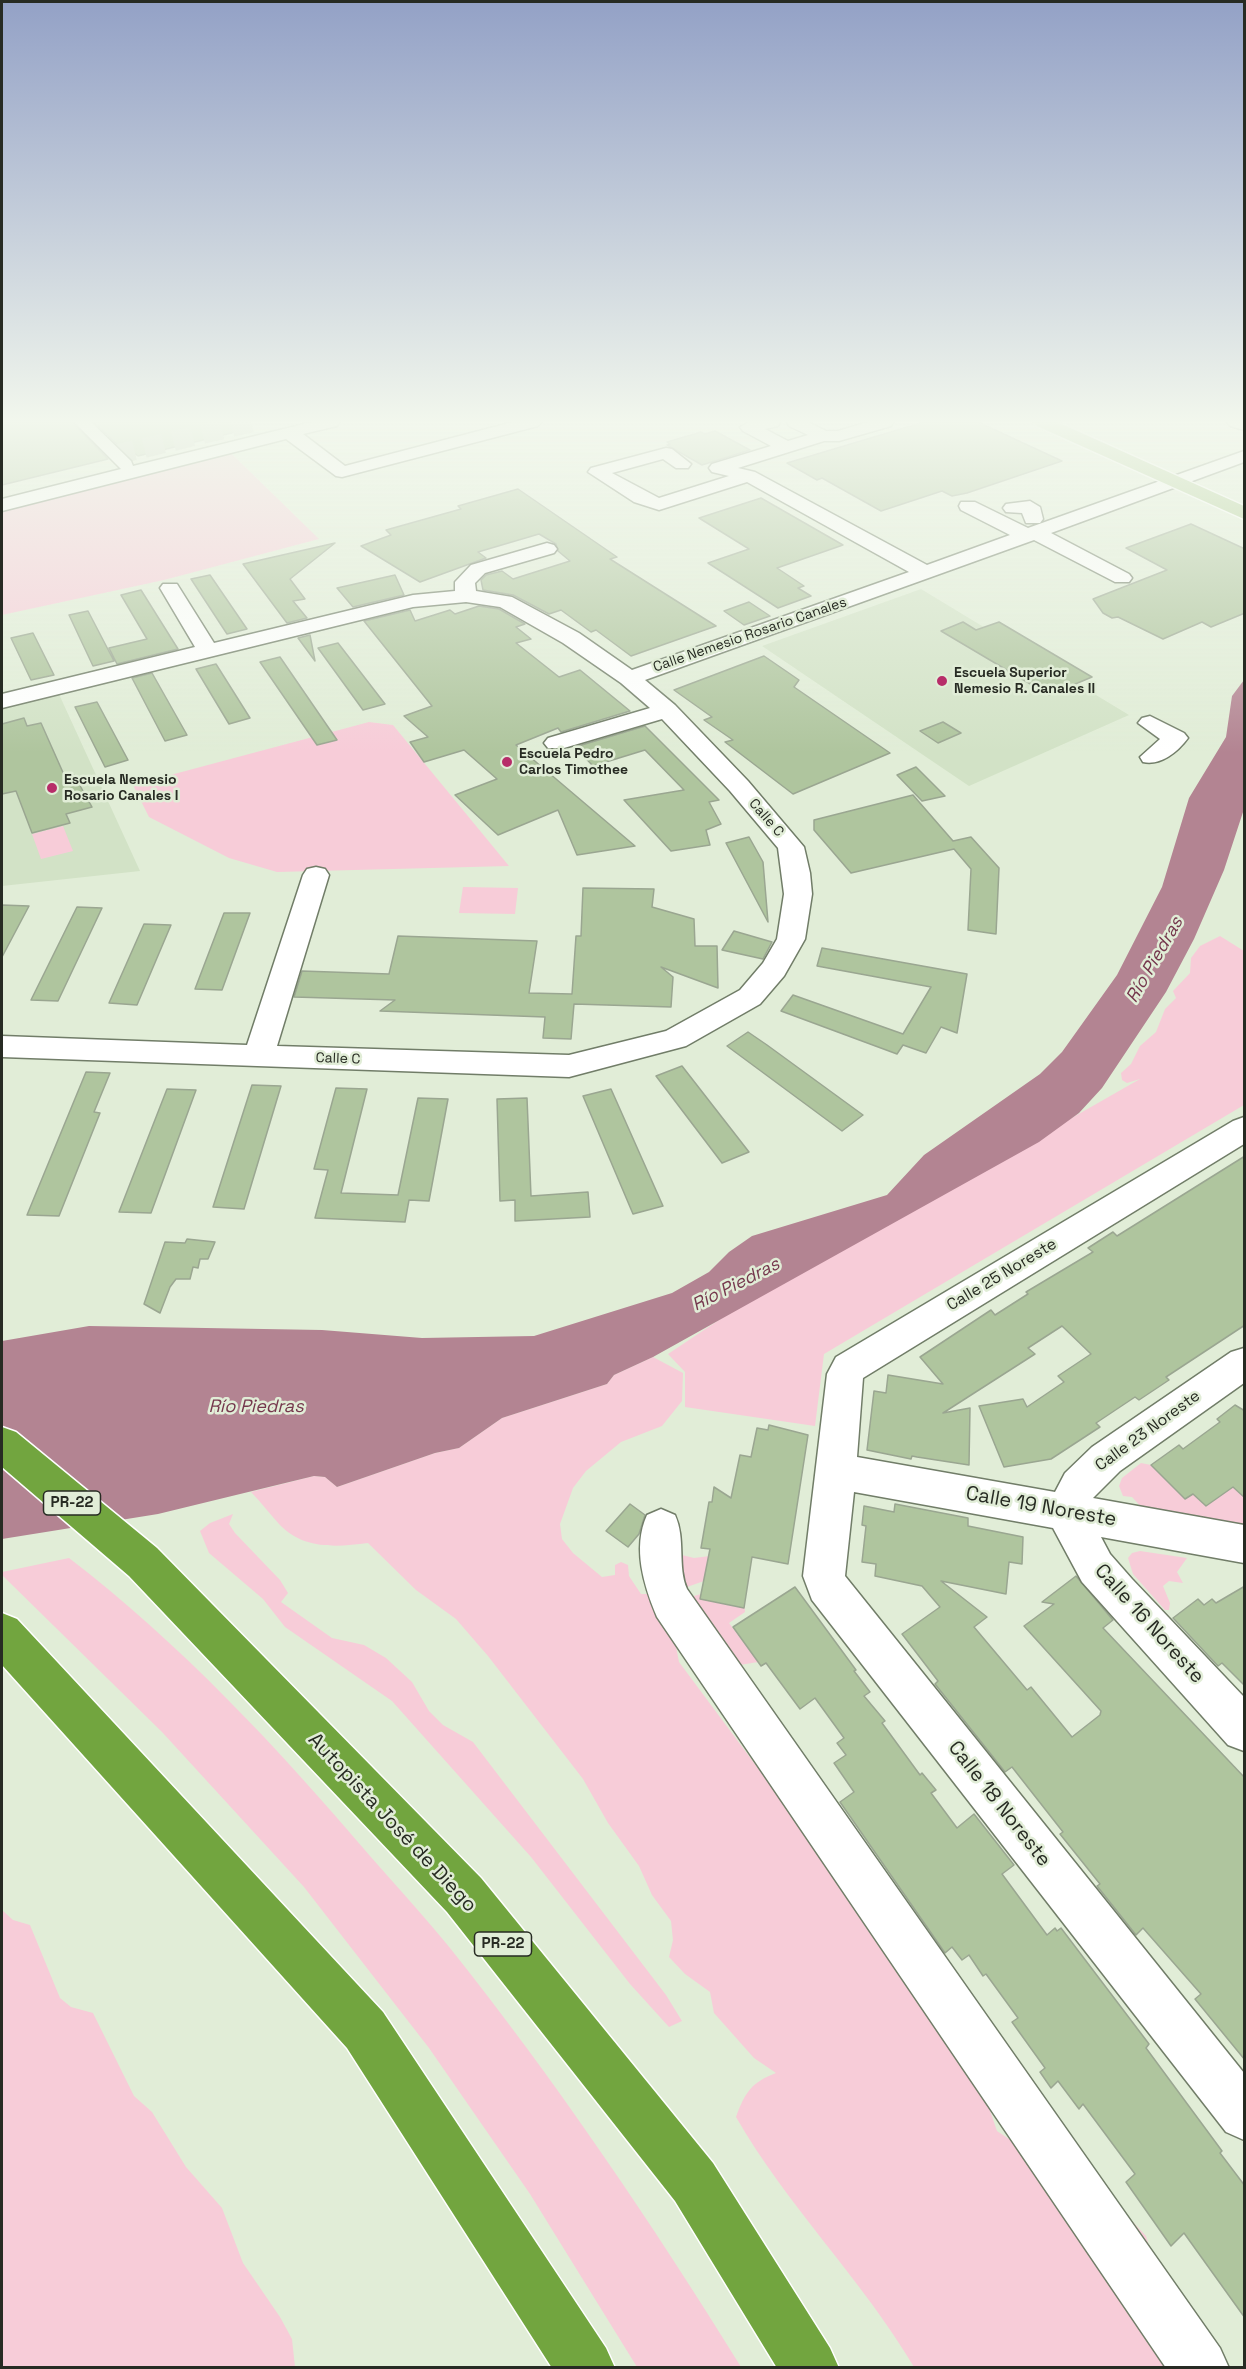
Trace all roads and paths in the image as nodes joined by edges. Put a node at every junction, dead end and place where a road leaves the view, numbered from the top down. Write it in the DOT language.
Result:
graph roads {
  1 [pos="862,533"];
  2 [pos="1013,533"];
  3 [pos="1049,533"];
  4 [pos="547,549"];
  5 [pos="935,575"];
  6 [pos="1122,578"];
  7 [pos="170,588"];
  8 [pos="466,596"];
  9 [pos="208,650"];
  10 [pos="629,678"];
  11 [pos="2,701"];
  12 [pos="667,710"];
  13 [pos="1150,723"];
  14 [pos="556,743"];
  15 [pos="1152,757"];
  16 [pos="316,875"];
  17 [pos="2,1047"];
  18 [pos="258,1057"];
  19 [pos="1245,1129"];
  20 [pos="1245,1363"];
  21 [pos="2,1444"];
  22 [pos="837,1471"];
  23 [pos="1065,1511"];
  24 [pos="661,1528"];
  25 [pos="1245,1544"];
  26 [pos="2,1634"];
  27 [pos="1245,1729"];
  28 [pos="1245,2114"];
  29 [pos="586,2367"];
  30 [pos="810,2367"];
  31 [pos="1200,2367"];
  1 -- 5 [label="street"];
  2 -- 5 [label="street, Calle Nemesio Rosario Canales"];
  3 -- 6 [label="street"];
  4 -- 8 [label="street"];
  5 -- 10 [label="street, Calle Nemesio Rosario Canales"];
  7 -- 9 [label="street"];
  8 -- 9 [label="street, Calle C"];
  8 -- 10 [label="street, Calle C"];
  9 -- 11 [label="street, Calle C"];
  10 -- 12 [label="street, Calle C"];
  12 -- 14 [label="street"];
  12 -- 18 [label="street, Calle C"];
  13 -- 15 [label="street"];
  16 -- 18 [label="street"];
  17 -- 18 [label="street, Calle C"];
  19 -- 22 [label="street, Calle 25 Noreste"];
  20 -- 23 [label="street, Calle 23 Noreste"];
  21 -- 30 [label="highway, Autopista José de Diego / PR-22"];
  22 -- 23 [label="street, Calle 19 Noreste"];
  22 -- 28 [label="street, Calle 18 Noreste"];
  23 -- 25 [label="street, Calle 19 Noreste"];
  23 -- 27 [label="street, Calle 16 Noreste"];
  24 -- 31 [label="street"];
  26 -- 29 [label="highway"];
}
